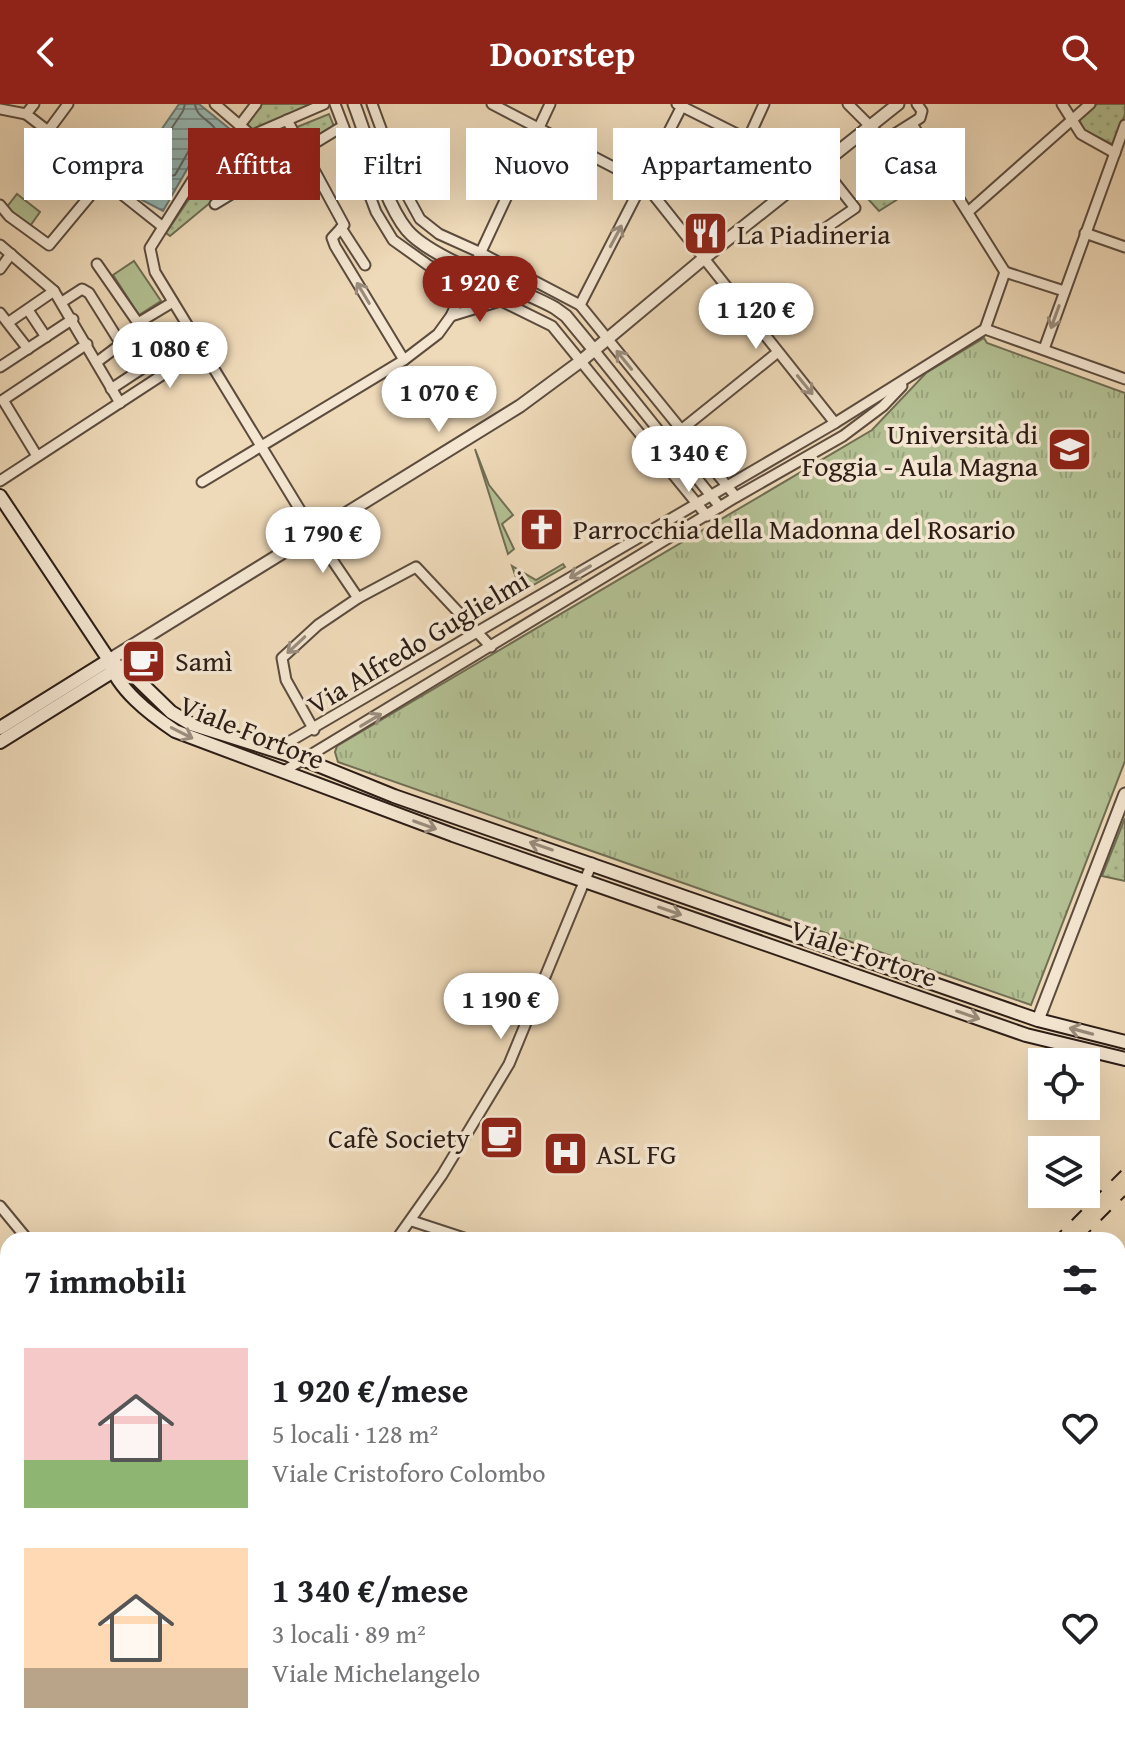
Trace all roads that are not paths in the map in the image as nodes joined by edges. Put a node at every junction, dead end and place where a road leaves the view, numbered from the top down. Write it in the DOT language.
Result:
graph roads {
  1 [pos="34,104"];
  2 [pos="215,104"];
  3 [pos="256,104"];
  4 [pos="324,104"];
  5 [pos="335,104"];
  6 [pos="354,104"];
  7 [pos="492,104"];
  8 [pos="550,104"];
  9 [pos="764,104"];
  10 [pos="848,104"];
  11 [pos="898,104"];
  12 [pos="917,104"];
  13 [pos="1062,104"];
  14 [pos="1090,104"];
  15 [pos="64,105"];
  16 [pos="373,105"];
  17 [pos="680,105"];
  18 [pos="0,109"];
  19 [pos="26,114"];
  20 [pos="1073,119"];
  21 [pos="287,120"];
  22 [pos="912,124"];
  23 [pos="240,125"];
  24 [pos="1125,125"];
  25 [pos="343,126"];
  26 [pos="868,126"];
  27 [pos="44,128"];
  28 [pos="50,128"];
  29 [pos="243,128"];
  30 [pos="268,128"];
  31 [pos="291,128"];
  32 [pos="538,128"];
  33 [pos="669,128"];
  34 [pos="730,128"];
  35 [pos="753,128"];
  36 [pos="320,141"];
  37 [pos="840,149"];
  38 [pos="1115,153"];
  39 [pos="320,180"];
  40 [pos="188,187"];
  41 [pos="840,189"];
  42 [pos="86,200"];
  43 [pos="129,200"];
  44 [pos="222,200"];
  45 [pos="504,200"];
  46 [pos="635,200"];
  47 [pos="657,200"];
  48 [pos="779,200"];
  49 [pos="215,204"];
  50 [pos="0,205"];
  51 [pos="393,208"];
  52 [pos="376,212"];
  53 [pos="968,212"];
  54 [pos="163,227"];
  55 [pos="341,228"];
  56 [pos="1085,233"];
  57 [pos="817,234"];
  58 [pos="0,245"];
  59 [pos="1125,247"];
  60 [pos="479,252"];
  61 [pos="11,254"];
  62 [pos="703,259"];
  63 [pos="97,264"];
  64 [pos="365,265"];
  65 [pos="472,268"];
  66 [pos="0,269"];
  67 [pos="1005,272"];
  68 [pos="466,283"];
  69 [pos="54,291"];
  70 [pos="1064,291"];
  71 [pos="500,301"];
  72 [pos="62,302"];
  73 [pos="173,302"];
  74 [pos="580,305"];
  75 [pos="28,310"];
  76 [pos="0,313"];
  77 [pos="451,316"];
  78 [pos="73,319"];
  79 [pos="9,322"];
  80 [pos="138,323"];
  81 [pos="985,329"];
  82 [pos="46,337"];
  83 [pos="607,340"];
  84 [pos="87,344"];
  85 [pos="28,349"];
  86 [pos="202,349"];
  87 [pos="1044,349"];
  88 [pos="594,350"];
  89 [pos="778,352"];
  90 [pos="158,358"];
  91 [pos="404,360"];
  92 [pos="581,361"];
  93 [pos="97,362"];
  94 [pos="0,367"];
  95 [pos="167,372"];
  96 [pos="912,375"];
  97 [pos="1125,379"];
  98 [pos="111,389"];
  99 [pos="2,398"];
  100 [pos="120,403"];
  101 [pos="835,423"];
  102 [pos="681,430"];
  103 [pos="262,445"];
  104 [pos="37,456"];
  105 [pos="777,456"];
  106 [pos="784,470"];
  107 [pos="0,481"];
  108 [pos="202,482"];
  109 [pos="726,485"];
  110 [pos="710,494"];
  111 [pos="0,496"];
  112 [pos="736,497"];
  113 [pos="695,503"];
  114 [pos="720,507"];
  115 [pos="707,516"];
  116 [pos="314,533"];
  117 [pos="358,598"];
  118 [pos="476,633"];
  119 [pos="491,647"];
  120 [pos="111,666"];
  121 [pos="0,728"];
  122 [pos="314,730"];
  123 [pos="0,742"];
  124 [pos="275,750"];
  125 [pos="305,760"];
  126 [pos="284,771"];
  127 [pos="1125,794"];
  128 [pos="460,819"];
  129 [pos="453,835"];
  130 [pos="592,863"];
  131 [pos="586,880"];
  132 [pos="1038,1020"];
  133 [pos="1026,1035"];
  134 [pos="1125,1042"];
  135 [pos="1125,1059"];
  136 [pos="0,1206"];
  137 [pos="412,1221"];
  138 [pos="24,1232"];
  139 [pos="403,1232"];
  140 [pos="446,1232"];
  1 -- 19 [label="street"];
  2 -- 23 [label="street"];
  3 -- 23 [label="street"];
  4 -- 21 [label="street"];
  5 -- 25 [label="street"];
  6 -- 51 [label="street"];
  7 -- 32 [label="street"];
  8 -- 32 [label="street"];
  9 -- 35 [label="street"];
  10 -- 26 [label="street"];
  11 -- 26 [label="street"];
  12 -- 22 [label="street"];
  13 -- 20 [label="street"];
  14 -- 20 [label="street"];
  15 -- 28 [label="street"];
  16 -- 60 [label="street"];
  17 -- 33 [label="street"];
  17 -- 34 [label="street"];
  18 -- 19 [label="street"];
  19 -- 27 [label="street"];
  20 -- 38 [label="street"];
  20 -- 53 [label="street"];
  21 -- 30 [label="street"];
  21 -- 31 [label="street"];
  22 -- 26 [label="street"];
  22 -- 53 [label="street"];
  23 -- 29 [label="street"];
  24 -- 38 [label="street"];
  25 -- 36 [label="street"];
  25 -- 52 [label="street"];
  26 -- 37 [label="street"];
  38 -- 56 [label="street"];
  39 -- 55 [label="street"];
  40 -- 54 [label="street"];
  41 -- 57 [label="street"];
  42 -- 50 [label="street"];
  43 -- 54 [label="street"];
  44 -- 49 [label="street"];
  45 -- 60 [label="street"];
  74 -- 46 [label="street, one-way"];
  47 -- 62 [label="street"];
  48 -- 62 [label="street"];
  51 -- 52 [label="street"];
  51 -- 65 [label="street"];
  52 -- 68 [label="street"];
  53 -- 67 [label="street"];
  54 -- 73 [label="street"];
  55 -- 64 [label="street"];
  91 -- 55 [label="street, one-way"];
  56 -- 59 [label="street"];
  56 -- 70 [label="street"];
  58 -- 61 [label="street"];
  60 -- 65 [label="street"];
  60 -- 74 [label="street"];
  61 -- 66 [label="street"];
  61 -- 69 [label="street"];
  62 -- 83 [label="street"];
  62 -- 89 [label="street"];
  63 -- 80 [label="street"];
  65 -- 68 [label="street"];
  65 -- 88 [label="street"];
  67 -- 70 [label="street"];
  67 -- 81 [label="street"];
  68 -- 71 [label="street"];
  68 -- 77 [label="street"];
  69 -- 72 [label="street"];
  69 -- 75 [label="street"];
  70 -- 87 [label="street, one-way"];
  71 -- 77 [label="street"];
  71 -- 92 [label="street"];
  72 -- 78 [label="street"];
  72 -- 93 [label="street"];
  73 -- 80 [label="street"];
  73 -- 86 [label="street"];
  74 -- 83 [label="street"];
  75 -- 79 [label="street"];
  75 -- 82 [label="street"];
  76 -- 79 [label="street"];
  77 -- 91 [label="street"];
  78 -- 82 [label="street"];
  78 -- 84 [label="street"];
  79 -- 85 [label="street"];
  80 -- 90 [label="street"];
  81 -- 87 [label="street"];
  81 -- 96 [label="street, Via Alfredo Guglielmi"];
  82 -- 85 [label="street"];
  83 -- 88 [label="street"];
  102 -- 83 [label="street, one-way"];
  84 -- 93 [label="street"];
  84 -- 99 [label="street"];
  85 -- 94 [label="street"];
  86 -- 95 [label="street"];
  86 -- 103 [label="street"];
  87 -- 97 [label="street"];
  88 -- 92 [label="street"];
  88 -- 110 [label="street"];
  89 -- 101 [label="street, one-way"];
  89 -- 102 [label="street"];
  90 -- 95 [label="street"];
  90 -- 98 [label="street"];
  91 -- 103 [label="street"];
  92 -- 113 [label="street"];
  92 -- 116 [label="street"];
  93 -- 98 [label="street"];
  95 -- 100 [label="street"];
  96 -- 101 [label="street, Via Alfredo Guglielmi"];
  96 -- 106 [label="street, Via Alfredo Guglielmi"];
  98 -- 100 [label="street"];
  99 -- 104 [label="street"];
  100 -- 104 [label="street"];
  101 -- 105 [label="street, Via Alfredo Guglielmi"];
  102 -- 109 [label="street"];
  103 -- 108 [label="street"];
  103 -- 116 [label="street"];
  104 -- 107 [label="street"];
  105 -- 106 [label="street"];
  105 -- 109 [label="street, Via Alfredo Guglielmi"];
  106 -- 112 [label="street, Via Alfredo Guglielmi"];
  109 -- 110 [label="street, Via Alfredo Guglielmi"];
  109 -- 112 [label="street"];
  110 -- 113 [label="street, Via Alfredo Guglielmi"];
  110 -- 114 [label="street"];
  111 -- 120 [label="main road"];
  112 -- 114 [label="street, Via Alfredo Guglielmi"];
  113 -- 115 [label="street"];
  113 -- 118 [label="street, Via Alfredo Guglielmi, one-way"];
  114 -- 115 [label="street, Via Alfredo Guglielmi"];
  115 -- 119 [label="street, Via Alfredo Guglielmi"];
  116 -- 117 [label="street"];
  116 -- 120 [label="street"];
  117 -- 118 [label="street"];
  117 -- 122 [label="street, one-way"];
  118 -- 119 [label="street"];
  118 -- 122 [label="street, Via Alfredo Guglielmi"];
  125 -- 119 [label="street, Via Alfredo Guglielmi, one-way"];
  120 -- 121 [label="main road"];
  120 -- 123 [label="main road"];
  120 -- 124 [label="main road, Viale Fortore"];
  120 -- 126 [label="main road, Viale Fortore, one-way"];
  122 -- 124 [label="street, Via Alfredo Guglielmi"];
  124 -- 125 [label="main road, Viale Fortore"];
  125 -- 126 [label="street, Via Alfredo Guglielmi"];
  125 -- 128 [label="main road, Viale Fortore"];
  126 -- 129 [label="main road, Viale Fortore, one-way"];
  127 -- 132 [label="street"];
  128 -- 129 [label="main road"];
  130 -- 128 [label="main road, Viale Fortore, one-way"];
  129 -- 131 [label="main road, Viale Fortore"];
  130 -- 131 [label="street"];
  130 -- 132 [label="main road, Viale Fortore"];
  131 -- 133 [label="main road, Viale Fortore, one-way"];
  131 -- 137 [label="street"];
  132 -- 133 [label="main road"];
  134 -- 132 [label="main road, Viale Fortore, one-way"];
  133 -- 135 [label="main road, Viale Fortore"];
  136 -- 138 [label="street"];
  137 -- 139 [label="street"];
  137 -- 140 [label="street"];
}
